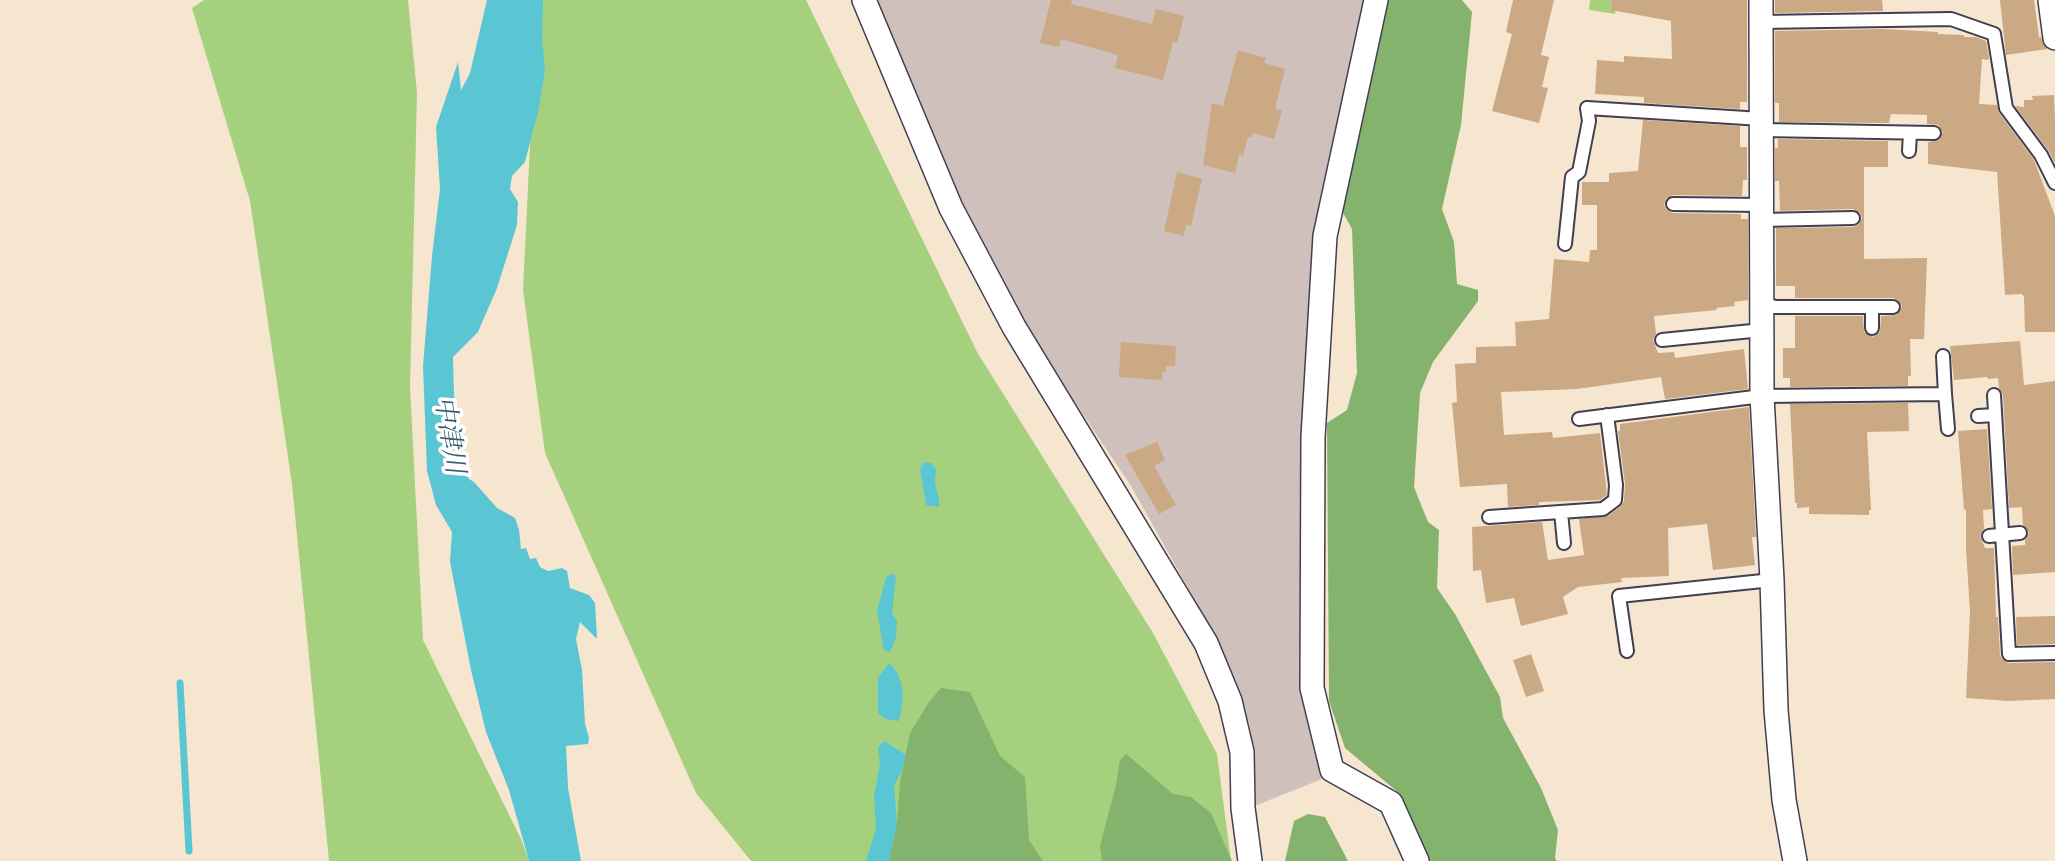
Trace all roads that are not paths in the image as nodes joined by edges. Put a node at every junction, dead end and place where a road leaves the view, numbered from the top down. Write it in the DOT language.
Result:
graph roads {
  1 [pos="864,0"];
  2 [pos="1376,0"];
  3 [pos="2050,0"];
  4 [pos="1761,11"];
  5 [pos="2055,38"];
  6 [pos="1762,125"];
  7 [pos="1910,133"];
  8 [pos="1934,133"];
  9 [pos="1909,150"];
  10 [pos="2055,183"];
  11 [pos="1673,204"];
  12 [pos="1763,212"];
  13 [pos="1853,218"];
  14 [pos="1567,226"];
  15 [pos="1582,227"];
  16 [pos="1565,244"];
  17 [pos="1762,303"];
  18 [pos="1872,307"];
  19 [pos="1893,307"];
  20 [pos="1872,328"];
  21 [pos="1762,330"];
  22 [pos="1662,340"];
  23 [pos="1943,356"];
  24 [pos="1945,394"];
  25 [pos="1994,396"];
  26 [pos="1762,397"];
  27 [pos="1607,415"];
  28 [pos="1995,415"];
  29 [pos="1978,416"];
  30 [pos="1579,419"];
  31 [pos="1948,429"];
  32 [pos="1561,512"];
  33 [pos="1489,517"];
  34 [pos="2020,533"];
  35 [pos="1996,535"];
  36 [pos="1564,542"];
  37 [pos="1772,580"];
  38 [pos="1627,651"];
  39 [pos="2055,653"];
  40 [pos="1250,861"];
  41 [pos="1418,861"];
  42 [pos="1795,861"];
  1 -- 40 [label="street"];
  2 -- 41 [label="street"];
  3 -- 5 [label="street"];
  4 -- 6 [label="street"];
  4 -- 10 [label="lane"];
  6 -- 7 [label="lane"];
  6 -- 12 [label="street"];
  6 -- 14 [label="lane"];
  7 -- 8 [label="lane"];
  7 -- 9 [label="lane"];
  11 -- 12 [label="lane"];
  12 -- 13 [label="lane"];
  12 -- 17 [label="street"];
  14 -- 15 [label="lane"];
  14 -- 16 [label="lane"];
  17 -- 18 [label="lane"];
  17 -- 21 [label="street"];
  18 -- 19 [label="lane"];
  18 -- 20 [label="lane"];
  21 -- 22 [label="lane"];
  21 -- 26 [label="street"];
  23 -- 24 [label="lane"];
  24 -- 26 [label="lane"];
  24 -- 31 [label="lane"];
  25 -- 28 [label="lane"];
  26 -- 27 [label="lane"];
  26 -- 37 [label="street"];
  27 -- 30 [label="lane"];
  27 -- 32 [label="lane"];
  28 -- 29 [label="lane"];
  28 -- 35 [label="lane"];
  32 -- 33 [label="lane"];
  32 -- 36 [label="lane"];
  34 -- 35 [label="lane"];
  35 -- 39 [label="lane"];
  37 -- 38 [label="lane"];
  37 -- 42 [label="street"];
}
